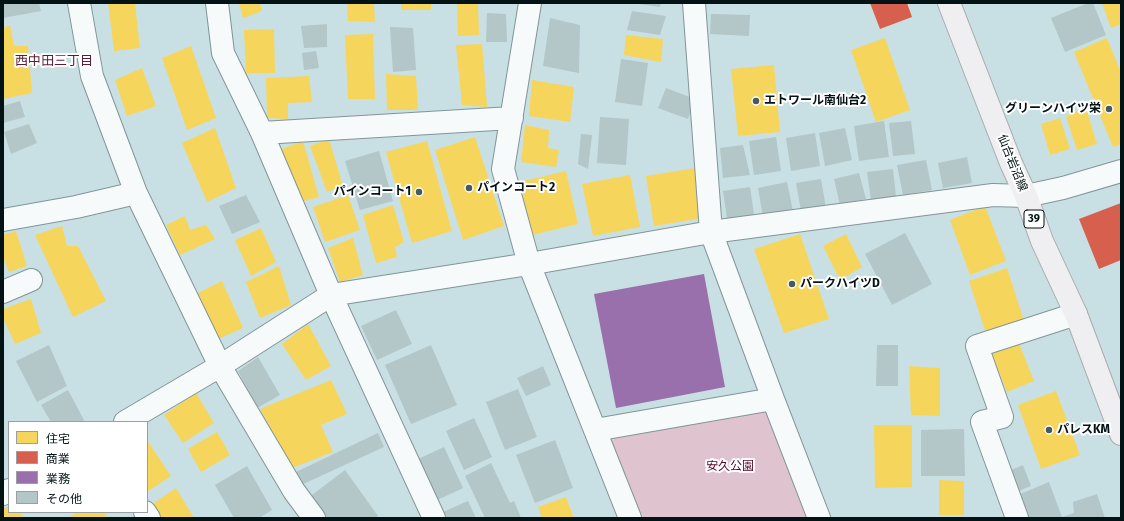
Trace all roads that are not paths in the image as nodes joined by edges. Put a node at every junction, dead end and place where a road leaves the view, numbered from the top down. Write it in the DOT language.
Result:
graph roads {
  1 [pos="79,3"];
  2 [pos="217,3"];
  3 [pos="530,3"];
  4 [pos="694,3"];
  5 [pos="949,3"];
  6 [pos="512,118"];
  7 [pos="262,133"];
  8 [pos="1121,171"];
  9 [pos="136,193"];
  10 [pos="1026,196"];
  11 [pos="3,220"];
  12 [pos="711,232"];
  13 [pos="529,264"];
  14 [pos="32,280"];
  15 [pos="3,292"];
  16 [pos="331,295"];
  17 [pos="1076,314"];
  18 [pos="220,366"];
  19 [pos="773,399"];
  20 [pos="127,421"];
  21 [pos="595,430"];
  22 [pos="1121,434"];
  23 [pos="314,518"];
  24 [pos="434,518"];
  25 [pos="630,518"];
  26 [pos="820,518"];
  27 [pos="1017,518"];
  1 -- 9 [label="street"];
  2 -- 7 [label="street"];
  3 -- 6 [label="street"];
  4 -- 12 [label="street"];
  5 -- 10 [label="main road, 仙台岩沼線 / 39"];
  6 -- 7 [label="street"];
  6 -- 13 [label="street"];
  7 -- 16 [label="street"];
  8 -- 10 [label="street"];
  9 -- 11 [label="street"];
  9 -- 18 [label="street"];
  10 -- 12 [label="street"];
  10 -- 17 [label="main road, 仙台岩沼線 / 39"];
  12 -- 13 [label="street"];
  12 -- 19 [label="street"];
  13 -- 16 [label="street"];
  13 -- 21 [label="street"];
  14 -- 15 [label="street"];
  16 -- 18 [label="street"];
  16 -- 24 [label="street"];
  17 -- 22 [label="main road, 仙台岩沼線 / 39"];
  17 -- 27 [label="street"];
  18 -- 20 [label="street"];
  18 -- 23 [label="street"];
  19 -- 21 [label="street"];
  19 -- 26 [label="street"];
  21 -- 25 [label="street"];
}
